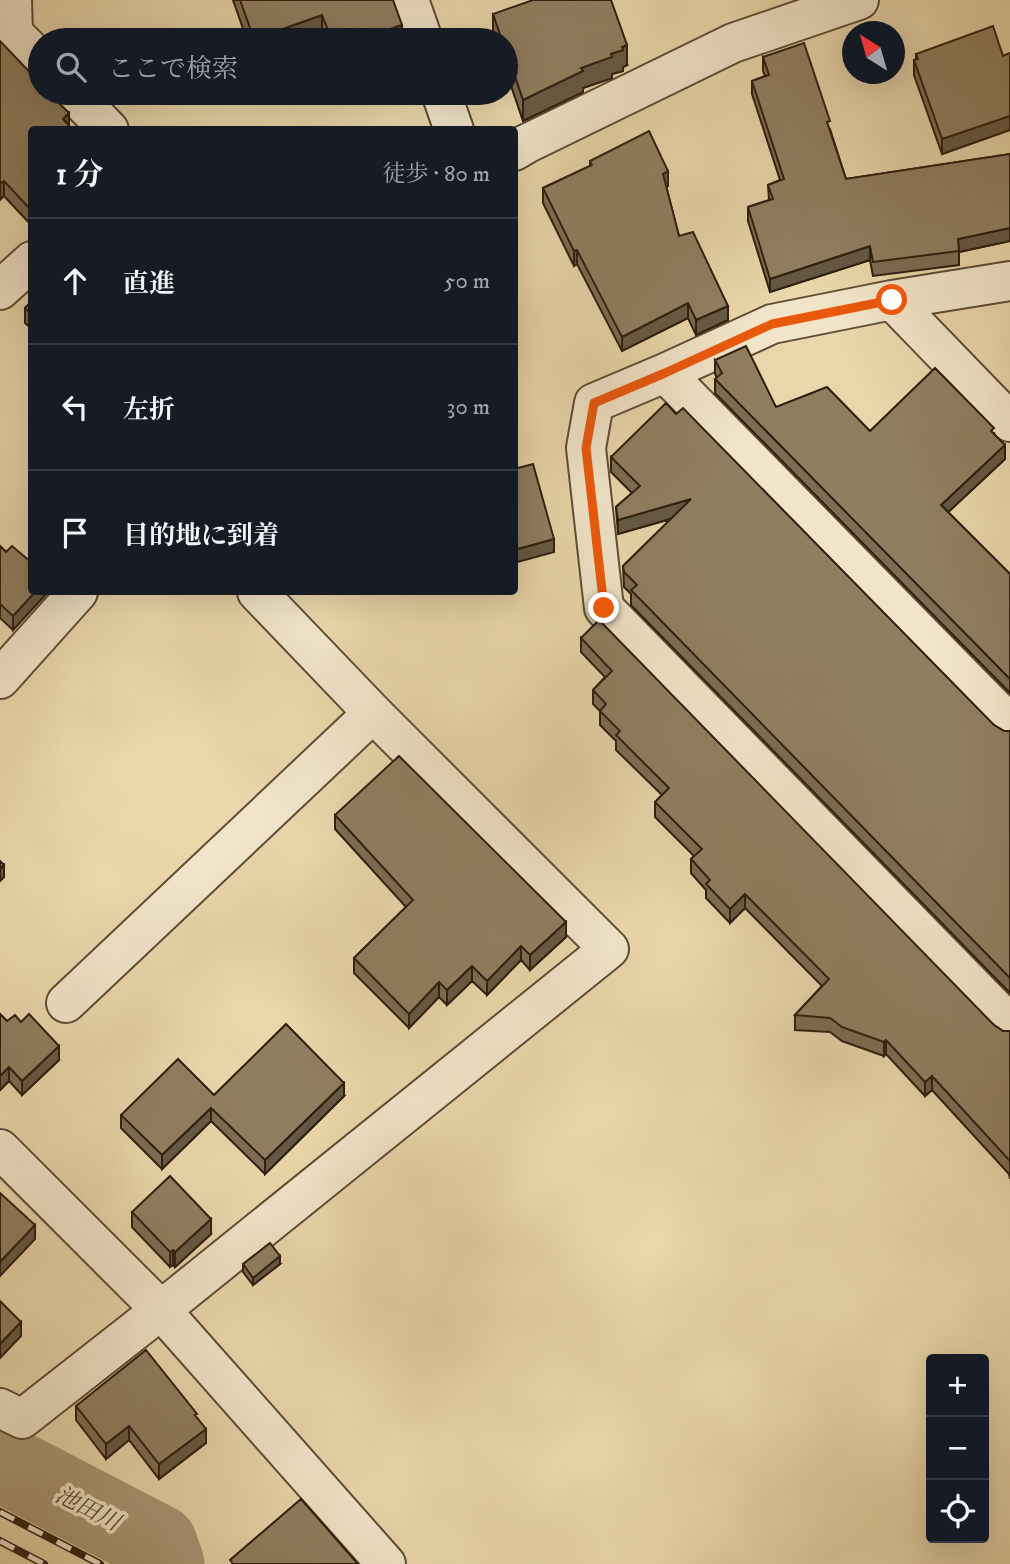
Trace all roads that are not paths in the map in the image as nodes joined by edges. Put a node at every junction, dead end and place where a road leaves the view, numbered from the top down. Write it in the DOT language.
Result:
graph roads {
  1 [pos="12,0"];
  2 [pos="409,0"];
  3 [pos="859,0"];
  4 [pos="419,28"];
  5 [pos="28,48"];
  6 [pos="85,105"];
  7 [pos="446,105"];
  8 [pos="105,126"];
  9 [pos="453,126"];
  10 [pos="518,149"];
  11 [pos="1010,281"];
  12 [pos="892,300"];
  13 [pos="665,373"];
  14 [pos="1010,422"];
  15 [pos="75,595"];
  16 [pos="260,595"];
  17 [pos="0,679"];
  18 [pos="373,713"];
  19 [pos="1010,724"];
  20 [pos="66,1003"];
  21 [pos="1010,1024"];
  22 [pos="0,1149"];
  23 [pos="161,1310"];
  24 [pos="0,1408"];
  25 [pos="386,1564"];
  1 -- 5 [label="street"];
  2 -- 4 [label="street"];
  3 -- 10 [label="street"];
  6 -- 8 [label="street"];
  7 -- 9 [label="street"];
  11 -- 12 [label="street"];
  12 -- 13 [label="street"];
  12 -- 14 [label="street"];
  13 -- 19 [label="street"];
  13 -- 21 [label="street"];
  15 -- 17 [label="street"];
  16 -- 18 [label="street"];
  18 -- 20 [label="street"];
  18 -- 23 [label="street"];
  22 -- 23 [label="street"];
  23 -- 24 [label="street"];
  23 -- 25 [label="street"];
}
